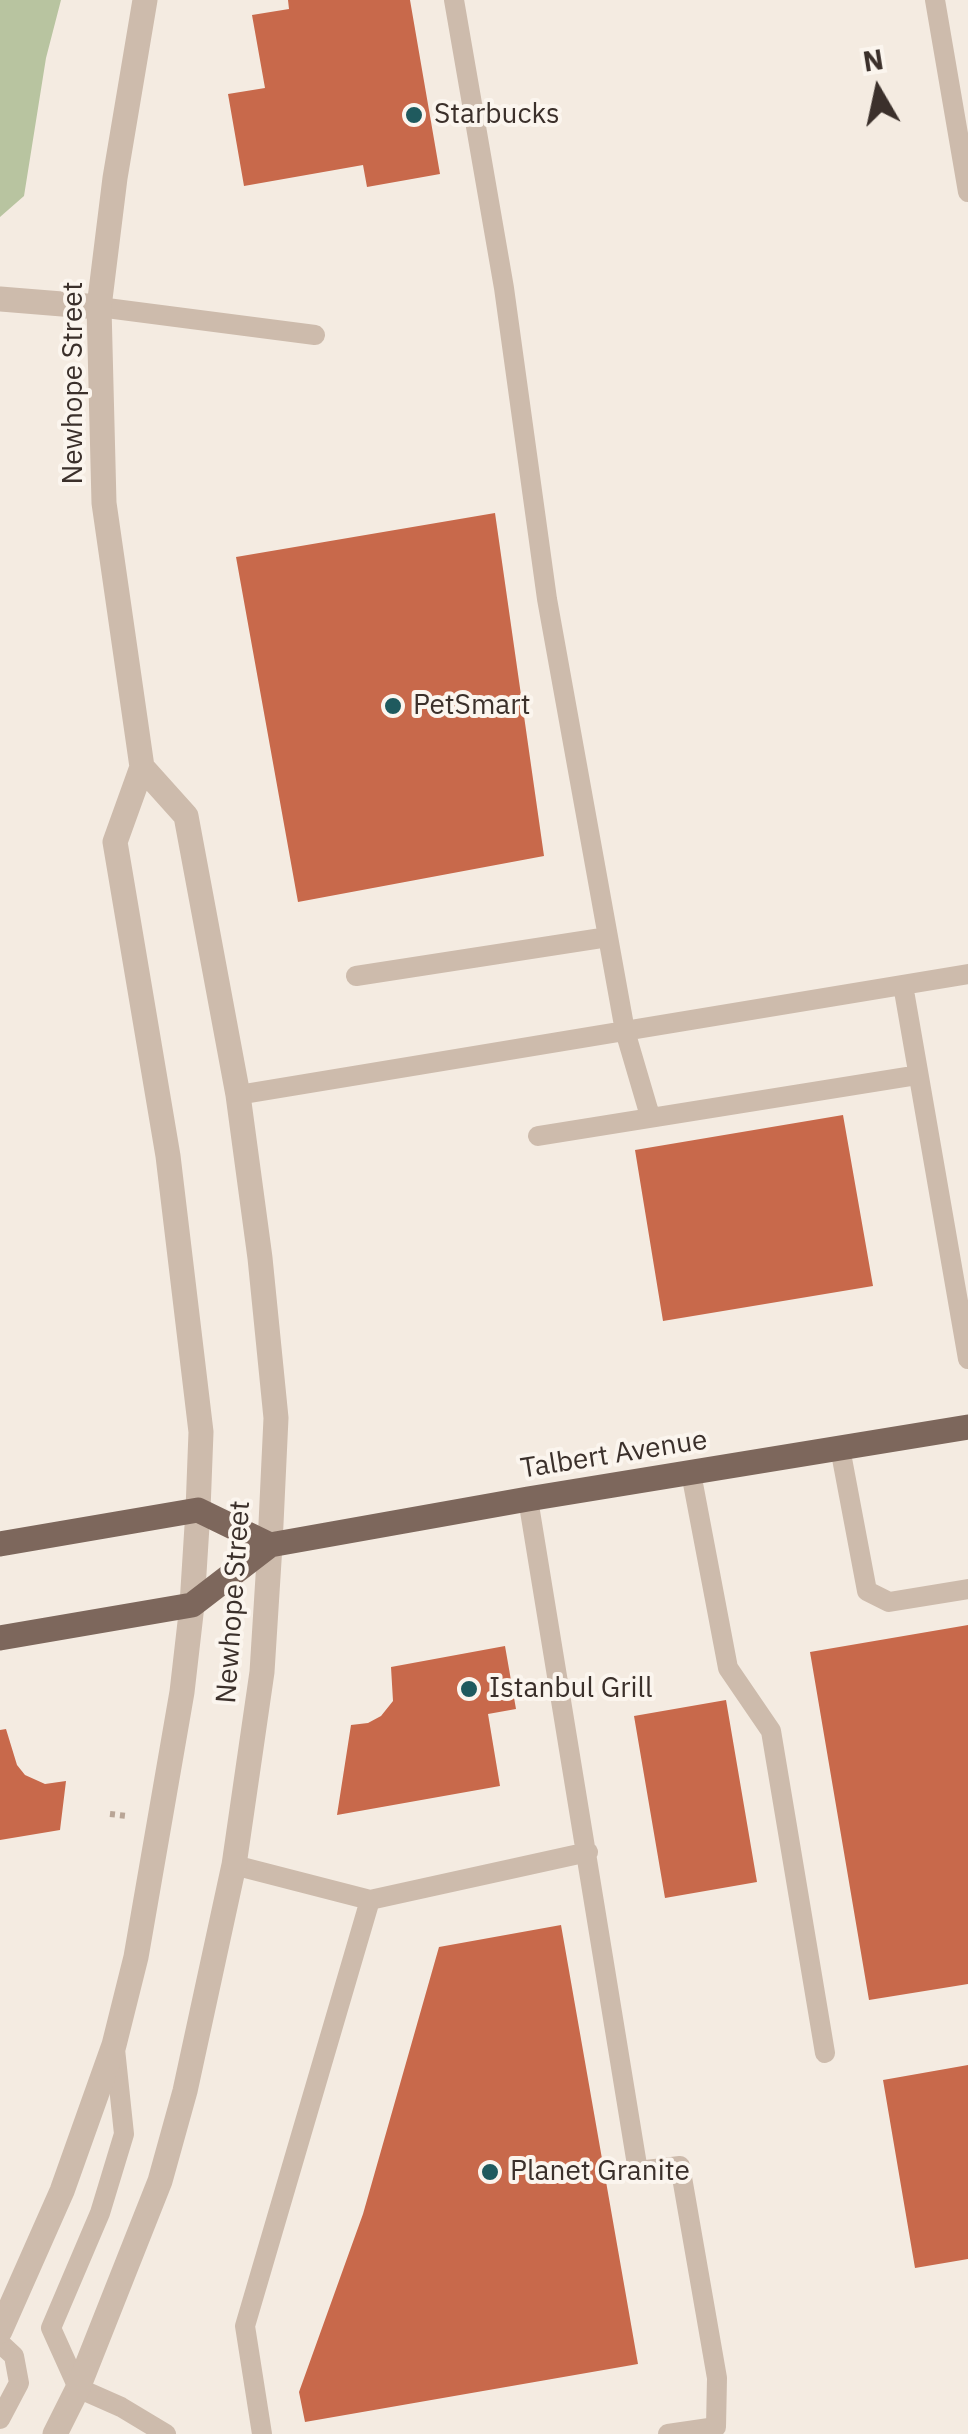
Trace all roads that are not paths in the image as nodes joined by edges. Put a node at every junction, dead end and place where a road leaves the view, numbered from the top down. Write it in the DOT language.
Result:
graph roads {
  1 [pos="146,0"];
  2 [pos="454,0"];
  3 [pos="935,0"];
  4 [pos="968,192"];
  5 [pos="0,299"];
  6 [pos="99,308"];
  7 [pos="315,335"];
  8 [pos="142,767"];
  9 [pos="608,937"];
  10 [pos="968,974"];
  11 [pos="356,976"];
  12 [pos="903,985"];
  13 [pos="625,1030"];
  14 [pos="918,1075"];
  15 [pos="238,1095"];
  16 [pos="650,1116"];
  17 [pos="538,1136"];
  18 [pos="968,1359"];
  19 [pos="968,1428"];
  20 [pos="840,1448"];
  21 [pos="691,1473"];
  22 [pos="528,1499"];
  23 [pos="198,1510"];
  24 [pos="0,1544"];
  25 [pos="270,1546"];
  26 [pos="968,1589"];
  27 [pos="192,1605"];
  28 [pos="0,1638"];
  29 [pos="588,1852"];
  30 [pos="234,1865"];
  31 [pos="370,1900"];
  32 [pos="114,2045"];
  33 [pos="825,2054"];
  34 [pos="0,2331"];
  35 [pos="0,2344"];
  36 [pos="78,2388"];
  37 [pos="0,2419"];
  38 [pos="716,2430"];
  39 [pos="55,2434"];
  40 [pos="166,2434"];
  41 [pos="262,2434"];
  42 [pos="668,2434"];
  1 -- 6 [label="street, Newhope Street"];
  2 -- 9 [label="lane"];
  3 -- 4 [label="lane"];
  5 -- 6 [label="street"];
  6 -- 7 [label="lane"];
  6 -- 8 [label="street, Newhope Street"];
  8 -- 15 [label="street, Newhope Street"];
  8 -- 23 [label="street, Newhope Street"];
  9 -- 11 [label="lane"];
  9 -- 13 [label="lane"];
  10 -- 12 [label="lane"];
  12 -- 13 [label="lane"];
  12 -- 14 [label="lane"];
  13 -- 15 [label="lane"];
  13 -- 16 [label="lane"];
  14 -- 16 [label="lane"];
  14 -- 18 [label="lane"];
  15 -- 25 [label="street, Newhope Street"];
  16 -- 17 [label="lane"];
  19 -- 20 [label="main road, Talbert Avenue"];
  20 -- 21 [label="main road, Talbert Avenue"];
  20 -- 26 [label="lane"];
  21 -- 22 [label="main road, Talbert Avenue"];
  21 -- 33 [label="lane"];
  22 -- 25 [label="main road, Talbert Avenue"];
  22 -- 29 [label="lane"];
  23 -- 24 [label="main road"];
  23 -- 25 [label="main road"];
  23 -- 27 [label="street, Newhope Street"];
  25 -- 27 [label="main road, Talbert Avenue"];
  25 -- 30 [label="street, Newhope Street"];
  27 -- 28 [label="main road, Talbert Avenue"];
  27 -- 32 [label="street, Newhope Street"];
  29 -- 31 [label="lane"];
  29 -- 38 [label="lane"];
  30 -- 31 [label="lane"];
  30 -- 36 [label="street, Newhope Street"];
  31 -- 41 [label="lane"];
  32 -- 34 [label="street, Newhope Street"];
  32 -- 36 [label="lane"];
  35 -- 37 [label="lane"];
  36 -- 39 [label="street, Newhope Street"];
  36 -- 40 [label="lane"];
  38 -- 42 [label="lane"];
}
